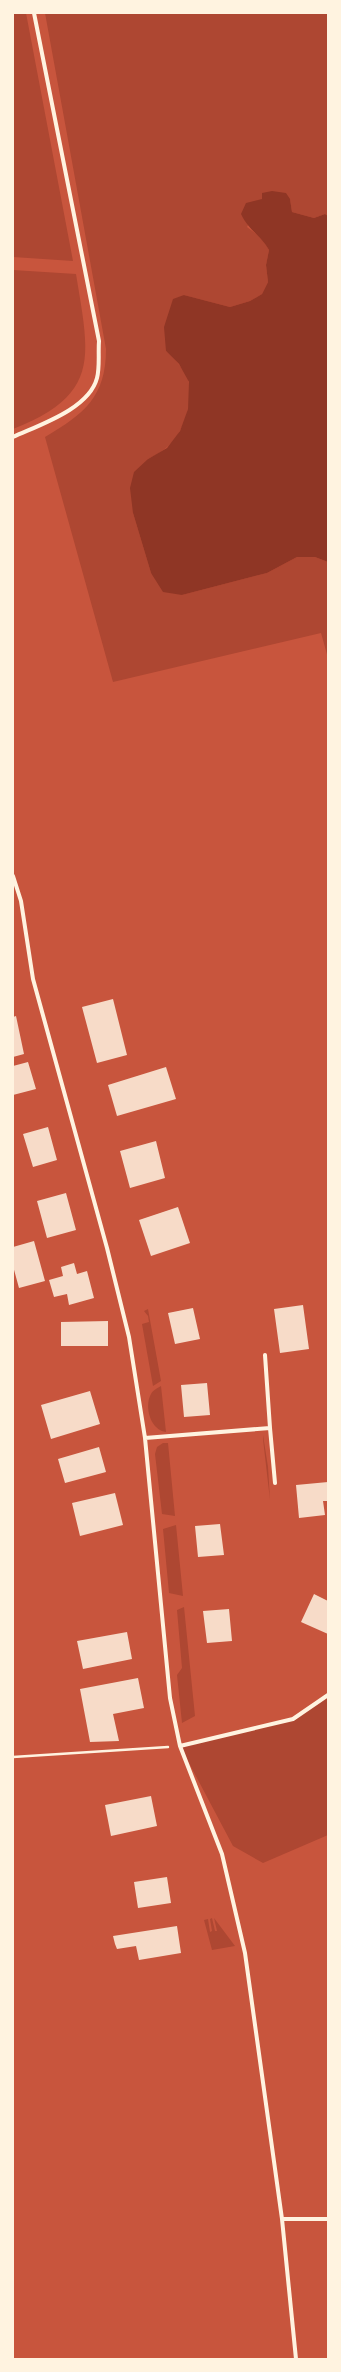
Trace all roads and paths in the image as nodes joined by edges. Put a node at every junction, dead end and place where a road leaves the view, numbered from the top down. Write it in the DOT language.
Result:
graph roads {
  1 [pos="34,13"];
  2 [pos="13,437"];
  3 [pos="13,876"];
  4 [pos="265,1354"];
  5 [pos="270,1428"];
  6 [pos="145,1438"];
  7 [pos="275,1483"];
  8 [pos="328,1695"];
  9 [pos="180,1746"];
  10 [pos="13,1757"];
  11 [pos="282,2219"];
  12 [pos="328,2219"];
  13 [pos="296,2359"];
  1 -- 2 [label="street"];
  3 -- 6 [label="street"];
  4 -- 5 [label="street"];
  5 -- 6 [label="street"];
  5 -- 7 [label="street"];
  6 -- 9 [label="street"];
  8 -- 9 [label="street"];
  9 -- 10 [label="path"];
  9 -- 11 [label="street"];
  11 -- 12 [label="street"];
  11 -- 13 [label="street"];
}
